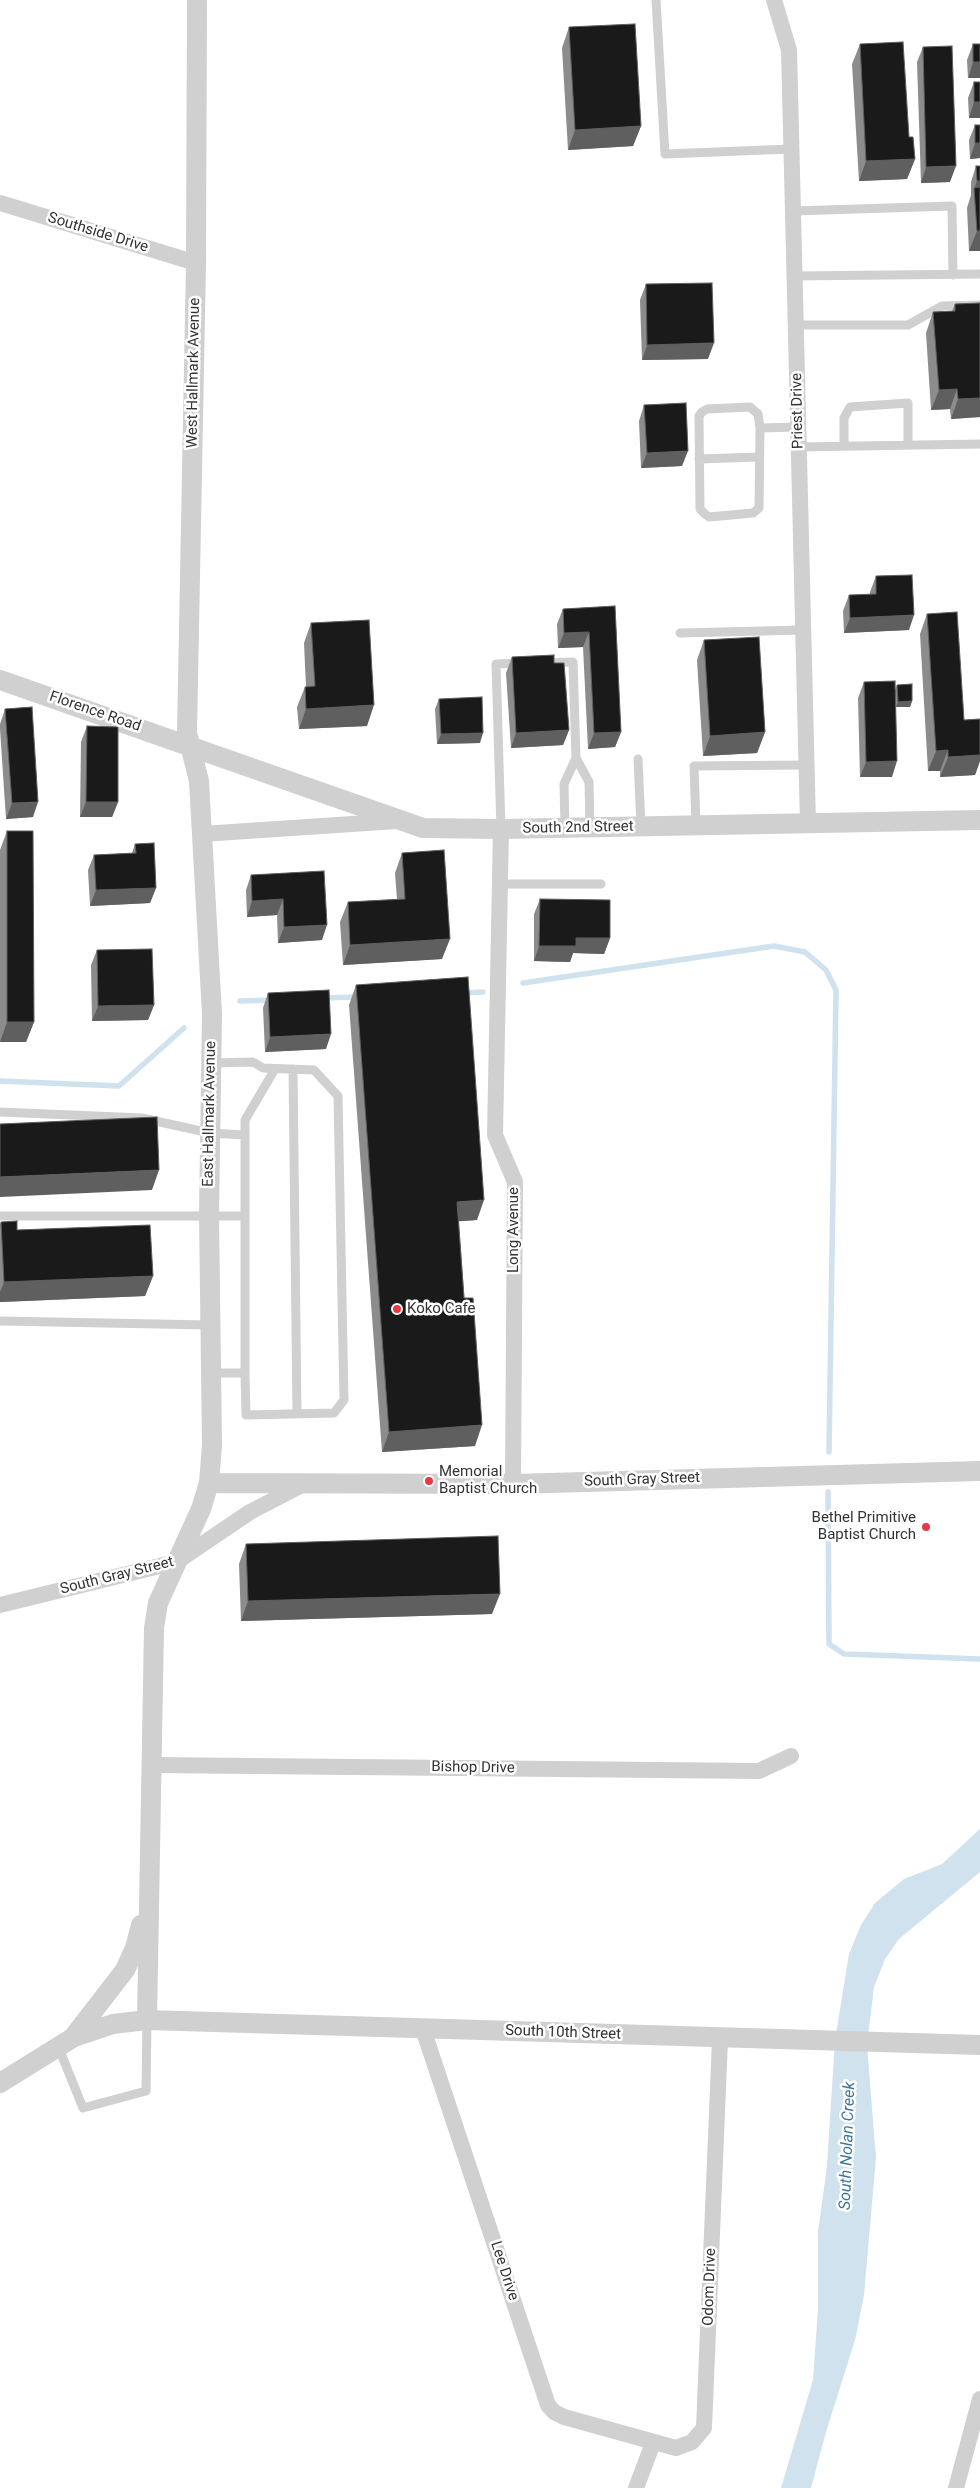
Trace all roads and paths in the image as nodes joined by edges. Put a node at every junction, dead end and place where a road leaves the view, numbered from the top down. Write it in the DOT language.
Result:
graph roads {
  1 [pos="197,0"];
  2 [pos="656,0"];
  3 [pos="774,0"];
  4 [pos="792,149"];
  5 [pos="0,204"];
  6 [pos="793,211"];
  7 [pos="196,263"];
  8 [pos="980,274"];
  9 [pos="953,275"];
  10 [pos="794,276"];
  11 [pos="980,305"];
  12 [pos="796,325"];
  13 [pos="798,427"];
  14 [pos="760,428"];
  15 [pos="980,444"];
  16 [pos="908,445"];
  17 [pos="844,446"];
  18 [pos="798,447"];
  19 [pos="760,456"];
  20 [pos="700,459"];
  21 [pos="803,630"];
  22 [pos="680,633"];
  23 [pos="0,680"];
  24 [pos="191,745"];
  25 [pos="576,758"];
  26 [pos="638,759"];
  27 [pos="805,765"];
  28 [pos="980,820"];
  29 [pos="402,821"];
  30 [pos="808,824"];
  31 [pos="696,826"];
  32 [pos="641,827"];
  33 [pos="565,828"];
  34 [pos="590,828"];
  35 [pos="501,829"];
  36 [pos="202,834"];
  37 [pos="501,884"];
  38 [pos="601,884"];
  39 [pos="211,1062"];
  40 [pos="275,1069"];
  41 [pos="293,1069"];
  42 [pos="0,1112"];
  43 [pos="210,1133"];
  44 [pos="245,1135"];
  45 [pos="209,1215"];
  46 [pos="0,1216"];
  47 [pos="245,1216"];
  48 [pos="0,1321"];
  49 [pos="210,1325"];
  50 [pos="245,1372"];
  51 [pos="211,1373"];
  52 [pos="297,1414"];
  53 [pos="980,1471"];
  54 [pos="209,1483"];
  55 [pos="304,1484"];
  56 [pos="513,1484"];
  57 [pos="176,1562"];
  58 [pos="0,1604"];
  59 [pos="791,1756"];
  60 [pos="151,1765"];
  61 [pos="149,1894"];
  62 [pos="147,2020"];
  63 [pos="424,2029"];
  64 [pos="720,2038"];
  65 [pos="66,2041"];
  66 [pos="970,2045"];
  67 [pos="0,2084"];
  68 [pos="980,2399"];
  69 [pos="653,2443"];
  70 [pos="636,2488"];
  71 [pos="956,2488"];
  1 -- 7 [label="street, West Hallmark Avenue"];
  2 -- 4 [label="lane"];
  3 -- 4 [label="street, Priest Drive"];
  4 -- 6 [label="street, Priest Drive"];
  5 -- 7 [label="street, Southside Drive"];
  6 -- 9 [label="lane"];
  6 -- 10 [label="street, Priest Drive"];
  7 -- 24 [label="street, West Hallmark Avenue"];
  8 -- 9 [label="lane"];
  9 -- 10 [label="lane"];
  10 -- 12 [label="street, Priest Drive"];
  11 -- 12 [label="lane"];
  12 -- 13 [label="street, Priest Drive"];
  13 -- 14 [label="lane"];
  13 -- 18 [label="street, Priest Drive"];
  14 -- 19 [label="lane"];
  14 -- 20 [label="lane"];
  15 -- 16 [label="lane"];
  16 -- 17 [label="lane"];
  16 -- 17 [label="lane"];
  17 -- 18 [label="lane"];
  18 -- 21 [label="street, Priest Drive"];
  19 -- 20 [label="lane"];
  19 -- 20 [label="lane"];
  21 -- 22 [label="lane"];
  21 -- 27 [label="street, Priest Drive"];
  23 -- 24 [label="street, Florence Road"];
  24 -- 29 [label="street, South 2nd Street"];
  24 -- 36 [label="street, East Hallmark Avenue"];
  25 -- 33 [label="lane"];
  25 -- 34 [label="lane"];
  25 -- 35 [label="lane"];
  26 -- 32 [label="lane"];
  27 -- 30 [label="street, Priest Drive"];
  27 -- 31 [label="lane"];
  28 -- 30 [label="street, South 2nd Street"];
  29 -- 35 [label="street, South 2nd Street"];
  29 -- 36 [label="street"];
  30 -- 31 [label="street, South 2nd Street"];
  31 -- 32 [label="street, South 2nd Street"];
  32 -- 34 [label="street, South 2nd Street"];
  33 -- 34 [label="street, South 2nd Street"];
  33 -- 35 [label="street, South 2nd Street"];
  35 -- 37 [label="street, Long Avenue"];
  36 -- 39 [label="street, East Hallmark Avenue"];
  37 -- 38 [label="lane"];
  37 -- 56 [label="street, Long Avenue"];
  39 -- 40 [label="lane"];
  39 -- 43 [label="street, East Hallmark Avenue"];
  40 -- 41 [label="lane"];
  40 -- 44 [label="lane"];
  41 -- 52 [label="lane"];
  41 -- 52 [label="lane"];
  42 -- 43 [label="lane"];
  43 -- 44 [label="lane"];
  43 -- 45 [label="street, East Hallmark Avenue"];
  44 -- 47 [label="lane"];
  45 -- 46 [label="lane"];
  45 -- 47 [label="lane"];
  45 -- 49 [label="street, East Hallmark Avenue"];
  47 -- 50 [label="lane"];
  48 -- 49 [label="lane"];
  49 -- 51 [label="street, East Hallmark Avenue"];
  50 -- 51 [label="lane"];
  50 -- 52 [label="lane"];
  51 -- 54 [label="street, East Hallmark Avenue"];
  53 -- 56 [label="street, South Gray Street"];
  54 -- 55 [label="street, South Gray Street"];
  54 -- 57 [label="street, East Hallmark Avenue"];
  55 -- 56 [label="street, South Gray Street"];
  55 -- 57 [label="street, South Gray Street"];
  57 -- 58 [label="street, South Gray Street"];
  57 -- 60 [label="street, East Hallmark Avenue"];
  59 -- 60 [label="street, Bishop Drive"];
  60 -- 61 [label="street, East Hallmark Avenue"];
  61 -- 62 [label="street"];
  61 -- 65 [label="street"];
  62 -- 63 [label="street, South 10th Street"];
  62 -- 65 [label="street, South 10th Street"];
  62 -- 65 [label="lane"];
  63 -- 64 [label="street, South 10th Street"];
  63 -- 69 [label="street, Lee Drive"];
  64 -- 66 [label="street, South 10th Street"];
  64 -- 69 [label="street, Odom Drive"];
  65 -- 67 [label="street"];
  68 -- 71 [label="street"];
  69 -- 70 [label="street"];
}
